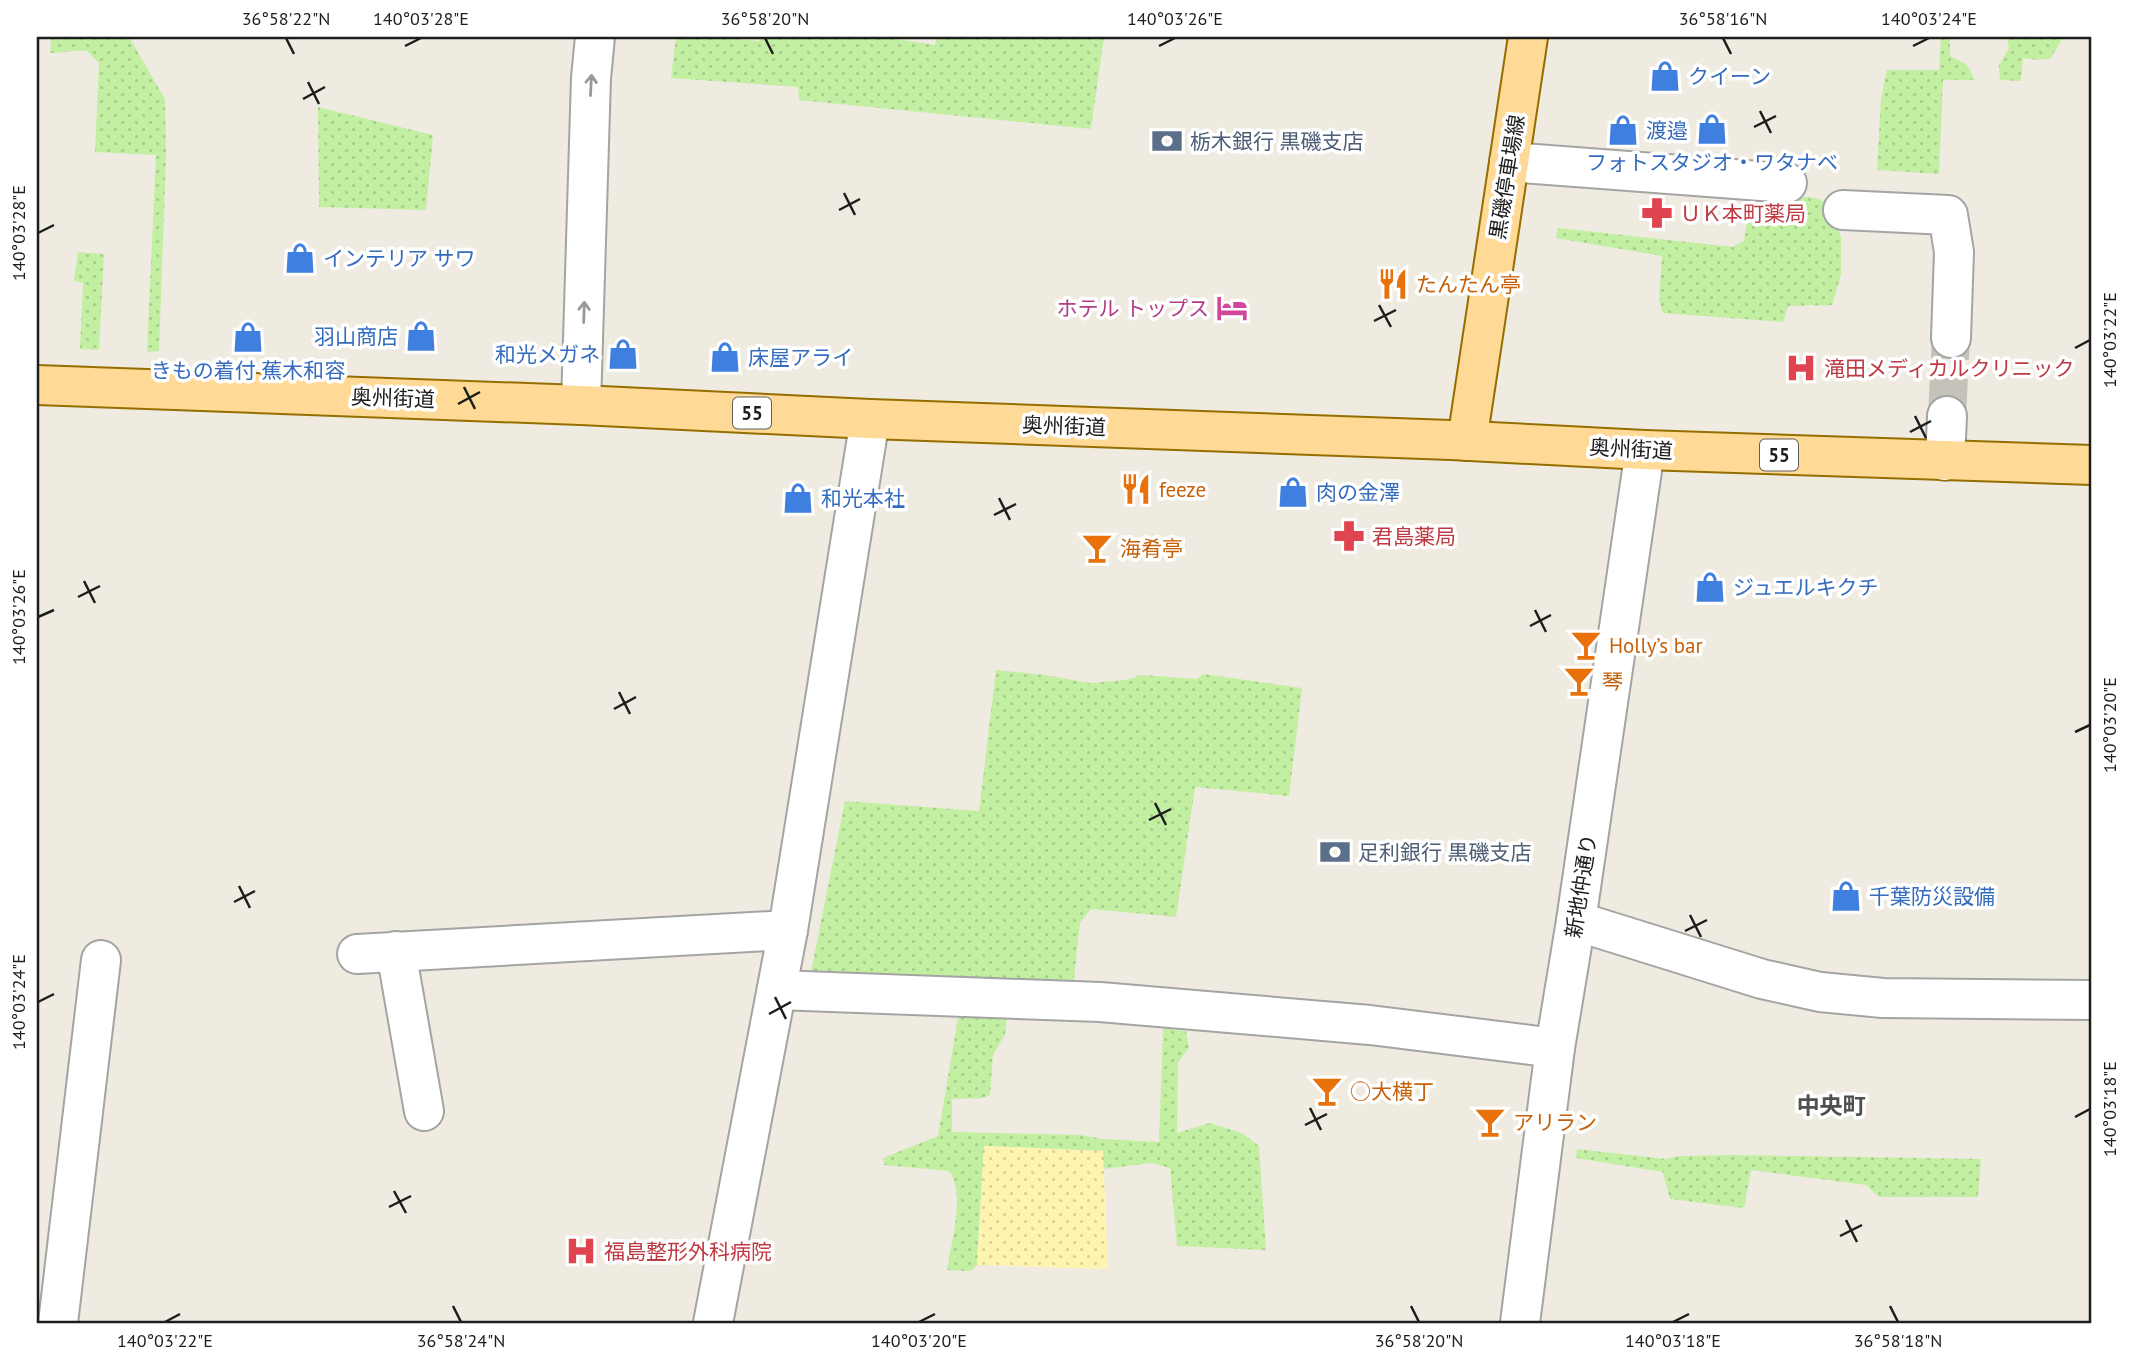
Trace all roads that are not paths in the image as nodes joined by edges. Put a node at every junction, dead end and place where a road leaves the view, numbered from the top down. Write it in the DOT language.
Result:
graph roads {
  1 [pos="595,37"];
  2 [pos="1528,37"];
  3 [pos="1509,162"];
  4 [pos="1787,183"];
  5 [pos="1843,210"];
  6 [pos="1951,338"];
  7 [pos="37,385"];
  8 [pos="581,405"];
  9 [pos="1947,416"];
  10 [pos="870,419"];
  11 [pos="1467,441"];
  12 [pos="1645,450"];
  13 [pos="1945,461"];
  14 [pos="2092,465"];
  15 [pos="1576,921"];
  16 [pos="788,930"];
  17 [pos="396,951"];
  18 [pos="356,954"];
  19 [pos="102,960"];
  20 [pos="777,990"];
  21 [pos="2092,1000"];
  22 [pos="1555,1048"];
  23 [pos="424,1111"];
  24 [pos="58,1323"];
  25 [pos="713,1323"];
  26 [pos="1520,1323"];
  8 -- 1 [label="street, one-way"];
  2 -- 3 [label="main road, 黒磯停車場線"];
  3 -- 4 [label="street"];
  3 -- 11 [label="main road, 黒磯停車場線"];
  5 -- 6 [label="street"];
  7 -- 8 [label="main road, 奥州街道 / 55"];
  8 -- 10 [label="main road, 奥州街道 / 55"];
  9 -- 13 [label="street"];
  10 -- 11 [label="main road, 奥州街道 / 55"];
  10 -- 16 [label="street"];
  11 -- 12 [label="main road, 奥州街道 / 55"];
  12 -- 13 [label="main road, 奥州街道 / 55"];
  12 -- 15 [label="street, 新地仲通り"];
  13 -- 14 [label="main road, 奥州街道 / 55"];
  15 -- 21 [label="street"];
  15 -- 22 [label="street, 新地仲通り"];
  16 -- 17 [label="street"];
  16 -- 20 [label="street"];
  17 -- 18 [label="street"];
  17 -- 23 [label="street"];
  19 -- 24 [label="street"];
  20 -- 22 [label="street"];
  20 -- 25 [label="street"];
  22 -- 26 [label="street, 新地仲通り"];
}
